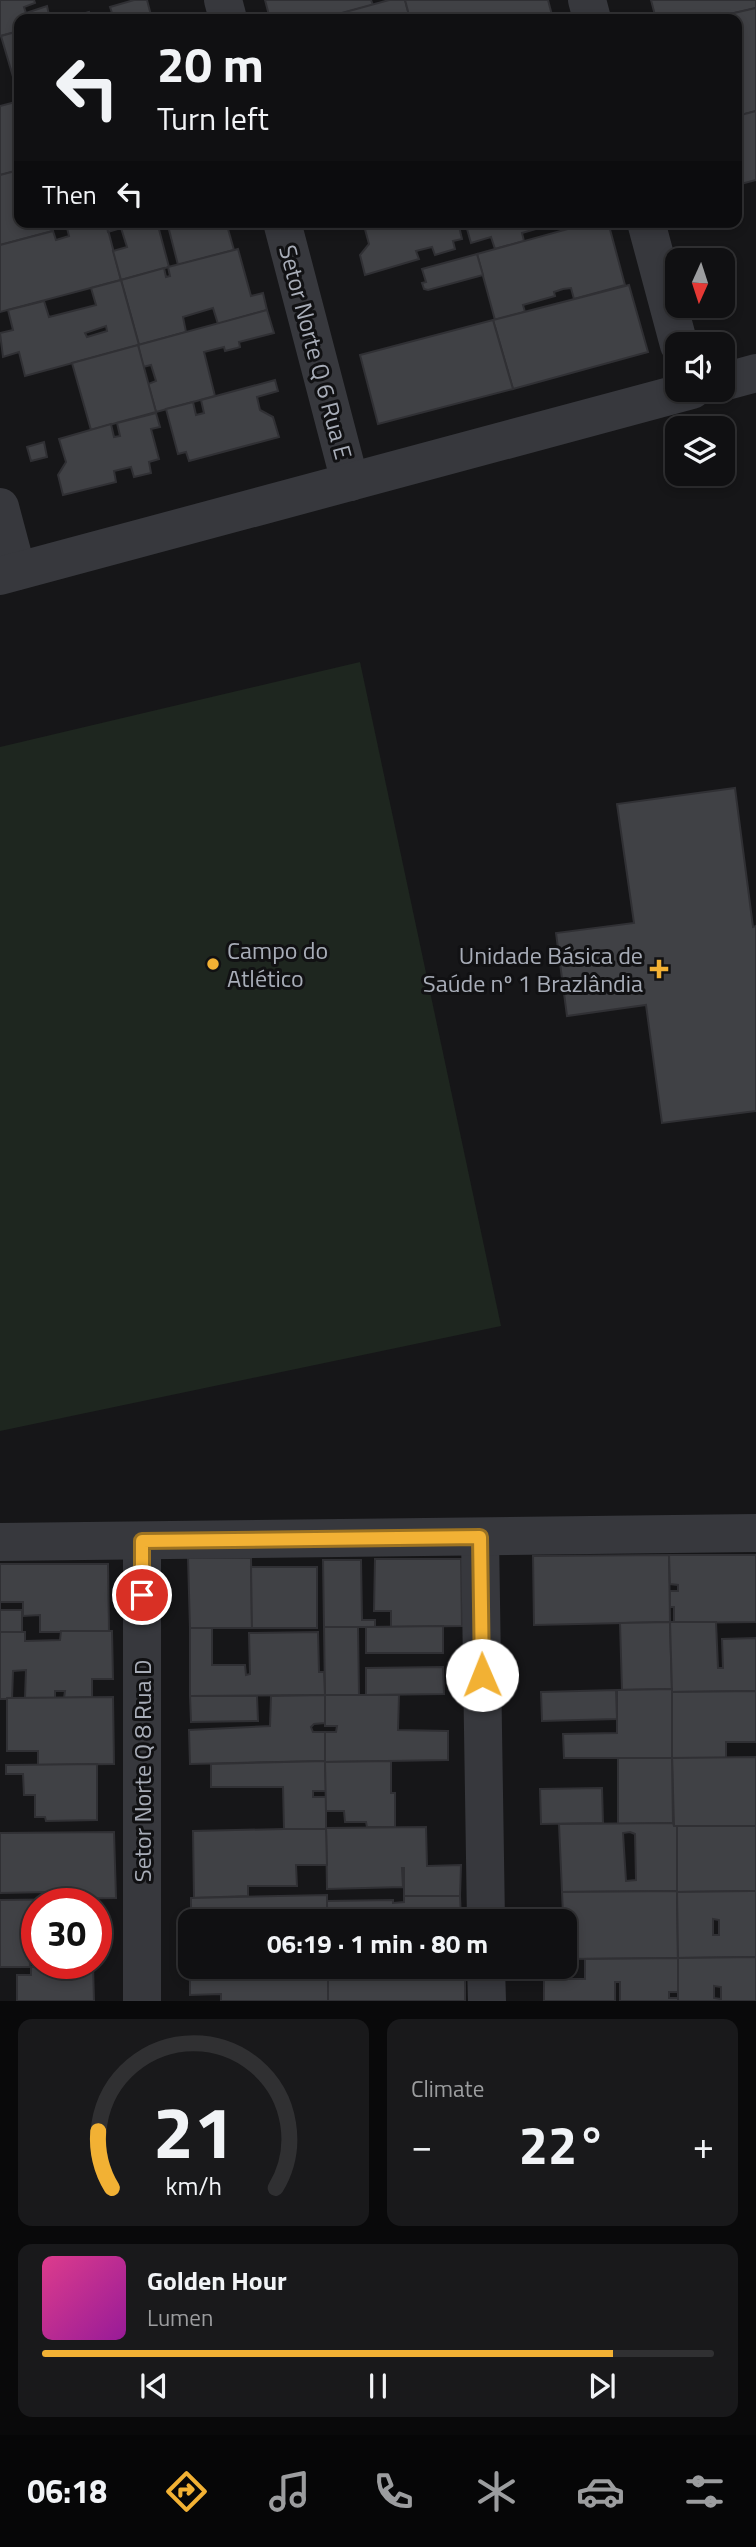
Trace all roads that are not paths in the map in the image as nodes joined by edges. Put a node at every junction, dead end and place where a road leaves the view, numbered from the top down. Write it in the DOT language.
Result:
graph roads {
  1 [pos="284,228"];
  2 [pos="648,228"];
  3 [pos="676,332"];
  4 [pos="756,373"];
  5 [pos="735,379"];
  6 [pos="665,397"];
  7 [pos="350,482"];
  8 [pos="0,507"];
  9 [pos="9,573"];
  10 [pos="756,1533"];
  11 [pos="480,1537"];
  12 [pos="142,1541"];
  13 [pos="0,1542"];
  14 [pos="486,1909"];
  15 [pos="486,1979"];
  16 [pos="142,2001"];
  17 [pos="487,2001"];
  1 -- 7 [label="street, Setor Norte Q 6 Rua E"];
  2 -- 3 [label="street"];
  4 -- 5 [label="street"];
  6 -- 7 [label="street"];
  7 -- 9 [label="street"];
  8 -- 9 [label="street"];
  10 -- 11 [label="street"];
  11 -- 12 [label="street"];
  11 -- 14 [label="street"];
  12 -- 13 [label="street"];
  12 -- 16 [label="street, Setor Norte Q 8 Rua D"];
  15 -- 17 [label="street"];
}
